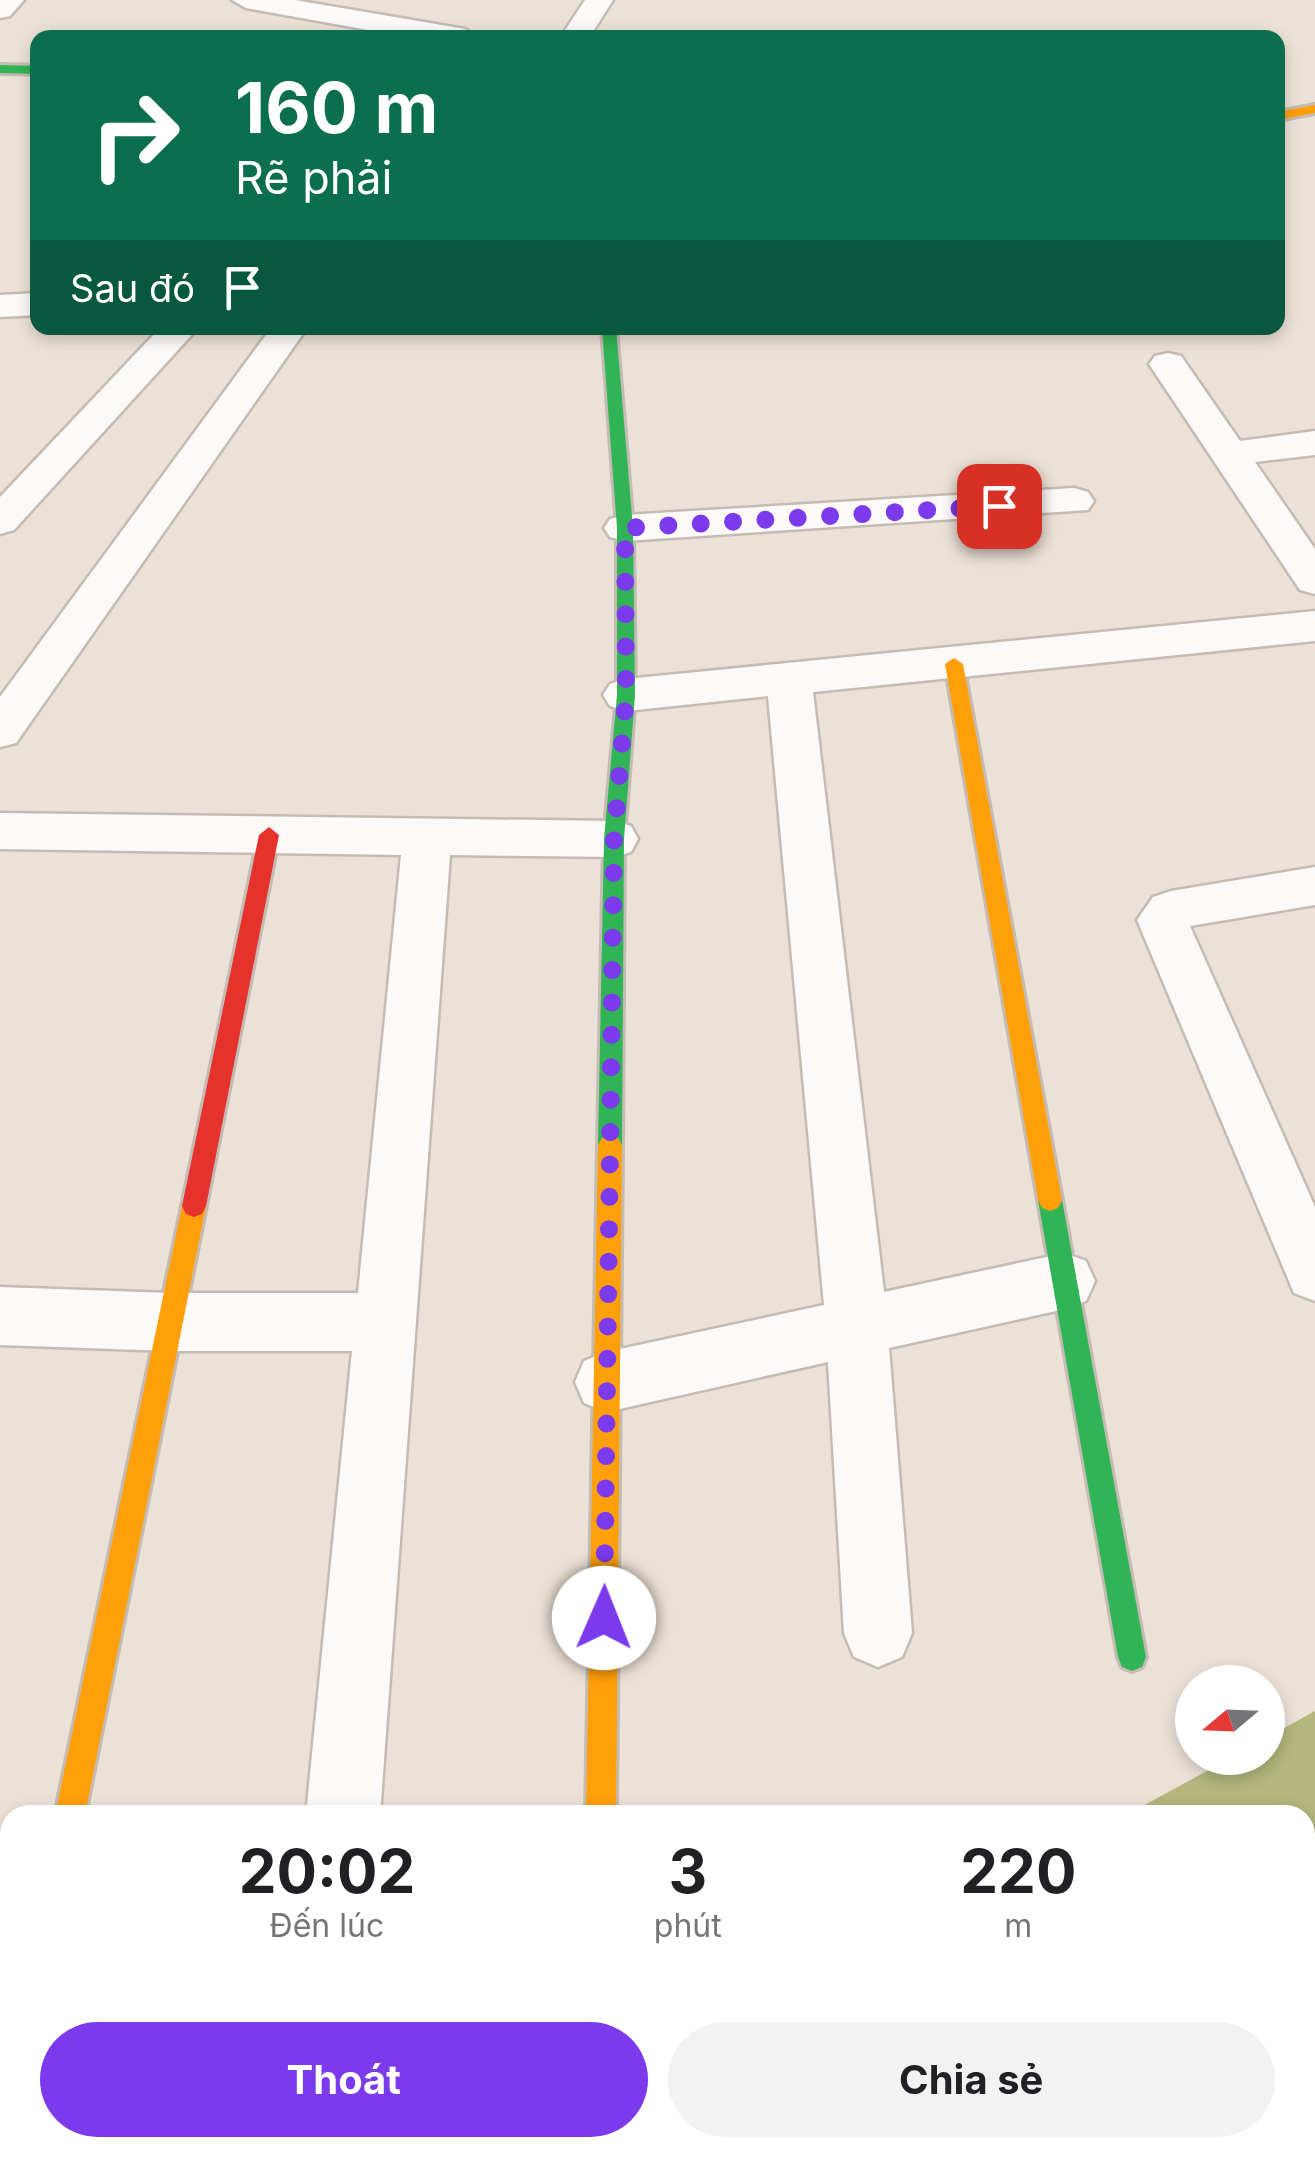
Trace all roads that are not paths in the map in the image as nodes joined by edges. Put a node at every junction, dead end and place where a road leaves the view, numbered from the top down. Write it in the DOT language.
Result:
graph roads {
  1 [pos="10,0"];
  2 [pos="246,0"];
  3 [pos="389,0"];
  4 [pos="599,0"];
  5 [pos="0,10"];
  6 [pos="364,22"];
  7 [pos="414,30"];
  8 [pos="579,30"];
  9 [pos="0,69"];
  10 [pos="30,70"];
  11 [pos="1315,110"];
  12 [pos="1285,115"];
  13 [pos="30,304"];
  14 [pos="0,306"];
  15 [pos="173,335"];
  16 [pos="284,335"];
  17 [pos="611,335"];
  18 [pos="1168,364"];
  19 [pos="1315,443"];
  20 [pos="1228,454"];
  21 [pos="55,462"];
  22 [pos="0,463"];
  23 [pos="1074,502"];
  24 [pos="0,520"];
  25 [pos="625,528"];
  26 [pos="1315,580"];
  27 [pos="1315,626"];
  28 [pos="954,664"];
  29 [pos="789,681"];
  30 [pos="626,695"];
  31 [pos="0,732"];
  32 [pos="0,831"];
  33 [pos="268,835"];
  34 [pos="427,837"];
  35 [pos="614,840"];
  36 [pos="1315,886"];
  37 [pos="1315,1273"];
  38 [pos="1066,1282"];
  39 [pos="0,1316"];
  40 [pos="170,1322"];
  41 [pos="386,1322"];
  42 [pos="857,1327"];
  43 [pos="606,1382"];
  44 [pos="878,1633"];
  45 [pos="1132,1657"];
  46 [pos="72,1805"];
  47 [pos="345,1805"];
  48 [pos="601,1805"];
  1 -- 5 [label="street"];
  2 -- 6 [label="street"];
  3 -- 6 [label="street"];
  4 -- 8 [label="street"];
  6 -- 7 [label="street"];
  9 -- 10 [label="street"];
  11 -- 12 [label="street"];
  13 -- 14 [label="street"];
  15 -- 21 [label="street"];
  16 -- 31 [label="street"];
  17 -- 25 [label="street"];
  18 -- 20 [label="street"];
  19 -- 20 [label="street"];
  20 -- 26 [label="street"];
  21 -- 22 [label="street"];
  21 -- 24 [label="street"];
  23 -- 25 [label="street"];
  25 -- 30 [label="street"];
  27 -- 28 [label="street"];
  28 -- 29 [label="street"];
  28 -- 38 [label="street"];
  29 -- 30 [label="street"];
  29 -- 42 [label="street"];
  30 -- 35 [label="street"];
  32 -- 33 [label="street"];
  33 -- 34 [label="street"];
  33 -- 40 [label="street"];
  34 -- 35 [label="street"];
  34 -- 41 [label="street"];
  35 -- 43 [label="street"];
  36 -- 37 [label="street"];
  38 -- 42 [label="street"];
  38 -- 45 [label="street"];
  39 -- 40 [label="street"];
  40 -- 41 [label="street"];
  40 -- 46 [label="street"];
  41 -- 47 [label="street"];
  42 -- 43 [label="street"];
  42 -- 44 [label="street"];
  43 -- 48 [label="street"];
}
